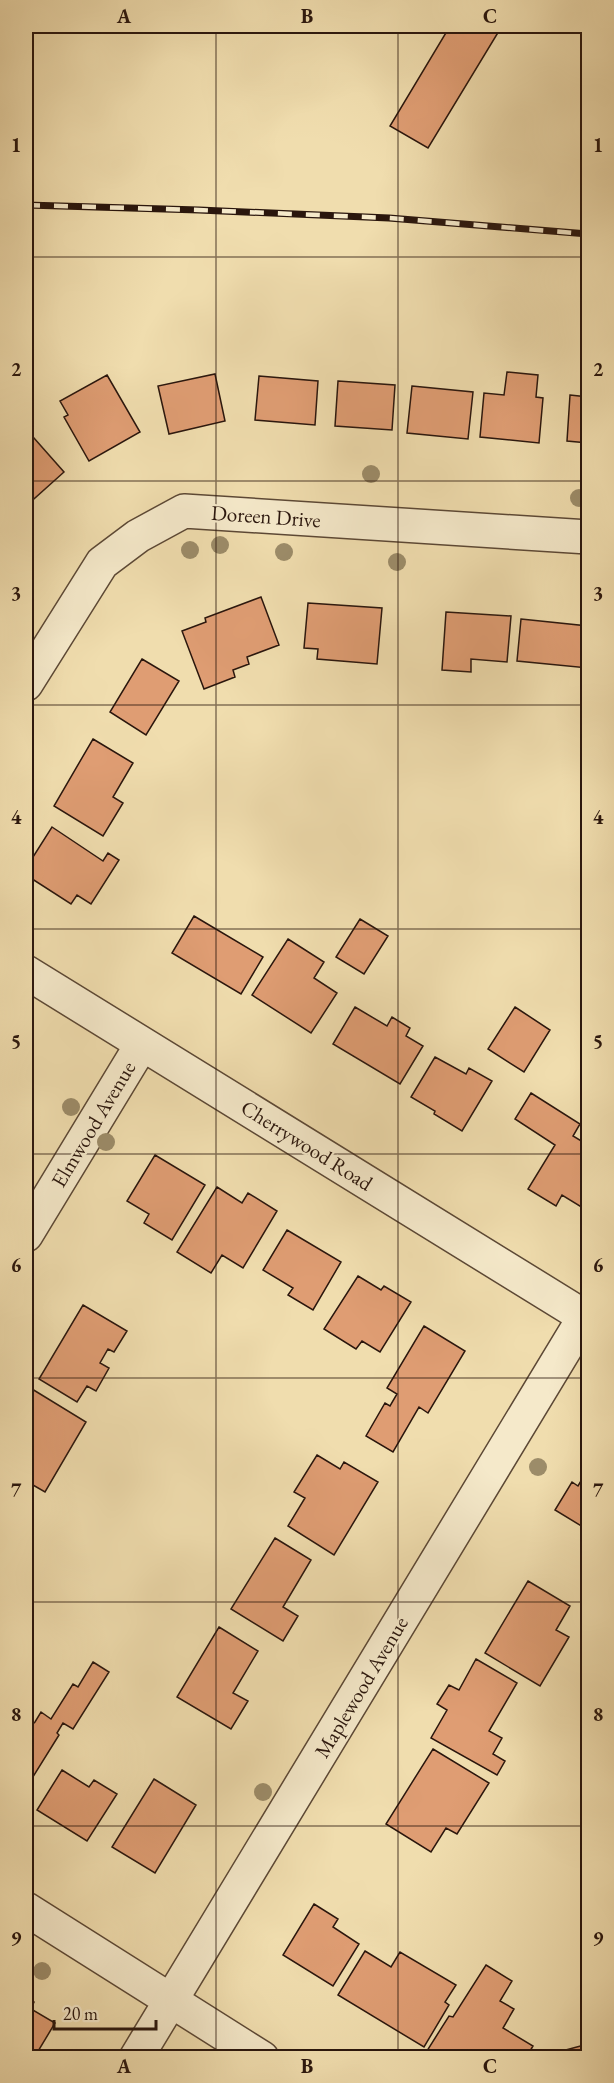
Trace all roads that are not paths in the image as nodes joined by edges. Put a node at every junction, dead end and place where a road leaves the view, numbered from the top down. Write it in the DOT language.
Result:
graph roads {
  1 [pos="588,537"];
  2 [pos="26,684"];
  3 [pos="26,972"];
  4 [pos="142,1044"];
  5 [pos="26,1235"];
  6 [pos="587,1318"];
  7 [pos="26,1909"];
  8 [pos="171,2001"];
  9 [pos="136,2058"];
  10 [pos="262,2058"];
  1 -- 2 [label="street, Doreen Drive"];
  3 -- 4 [label="street, Cherrywood Road"];
  4 -- 5 [label="street, Elmwood Avenue"];
  4 -- 6 [label="street, Cherrywood Road"];
  6 -- 8 [label="street, Maplewood Avenue"];
  7 -- 8 [label="street"];
  8 -- 9 [label="street, Maplewood Avenue"];
  8 -- 10 [label="street"];
}
